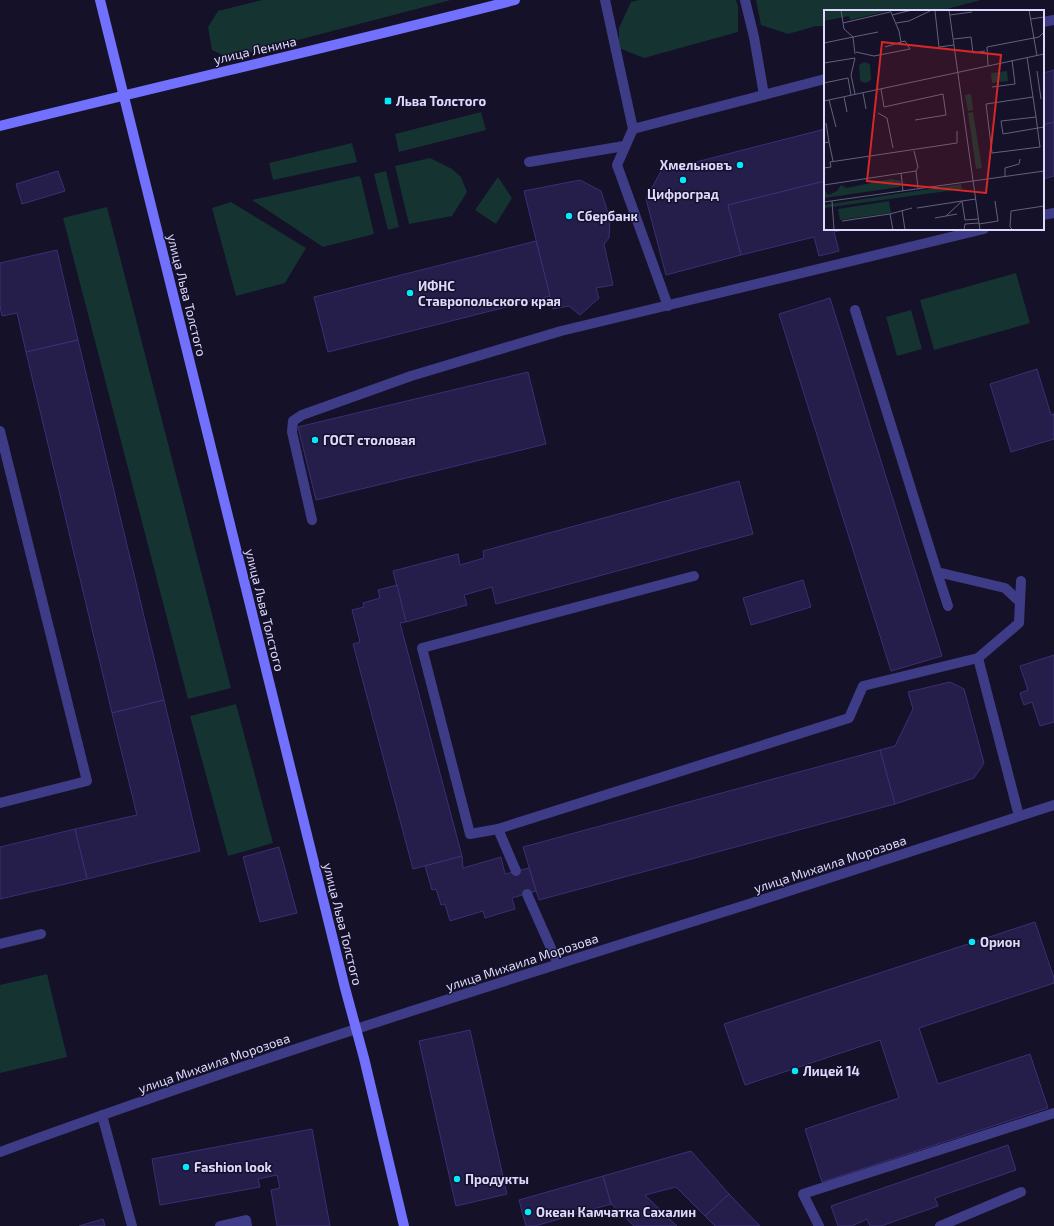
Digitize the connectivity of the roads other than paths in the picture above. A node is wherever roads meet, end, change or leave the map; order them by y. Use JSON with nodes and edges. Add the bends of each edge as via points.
{"nodes":[{"id":1,"x":100,"y":0,"type":"edge"},
{"id":2,"x":515,"y":0,"type":"edge"},
{"id":3,"x":605,"y":0,"type":"edge"},
{"id":4,"x":745,"y":0,"type":"edge"},
{"id":5,"x":1054,"y":20,"type":"edge"},
{"id":6,"x":1044,"y":22,"type":"edge"},
{"id":7,"x":824,"y":79,"type":"edge"},
{"id":8,"x":124,"y":94,"type":"junction"},
{"id":9,"x":764,"y":95,"type":"junction"},
{"id":10,"x":0,"y":126,"type":"edge"},
{"id":11,"x":633,"y":129,"type":"junction"},
{"id":12,"x":624,"y":146,"type":"junction"},
{"id":13,"x":529,"y":162,"type":"dead end"},
{"id":14,"x":1054,"y":212,"type":"edge"},
{"id":15,"x":1044,"y":215,"type":"edge"},
{"id":16,"x":976,"y":230,"type":"edge"},
{"id":17,"x":960,"y":232,"type":"edge"},
{"id":18,"x":668,"y":306,"type":"junction"},
{"id":19,"x":855,"y":310,"type":"dead end"},
{"id":20,"x":0,"y":431,"type":"edge"},
{"id":21,"x":312,"y":520,"type":"dead end"},
{"id":22,"x":937,"y":572,"type":"junction"},
{"id":23,"x":694,"y":576,"type":"dead end"},
{"id":24,"x":1021,"y":581,"type":"dead end"},
{"id":25,"x":1020,"y":602,"type":"junction"},
{"id":26,"x":948,"y":606,"type":"dead end"},
{"id":27,"x":978,"y":658,"type":"junction"},
{"id":28,"x":0,"y":803,"type":"edge"},
{"id":29,"x":1054,"y":805,"type":"edge"},
{"id":30,"x":1019,"y":816,"type":"junction"},
{"id":31,"x":498,"y":829,"type":"junction"},
{"id":32,"x":516,"y":871,"type":"dead end"},
{"id":33,"x":526,"y":894,"type":"dead end"},
{"id":34,"x":41,"y":934,"type":"dead end"},
{"id":35,"x":0,"y":944,"type":"edge"},
{"id":36,"x":558,"y":964,"type":"junction"},
{"id":37,"x":356,"y":1028,"type":"junction"},
{"id":38,"x":1054,"y":1113,"type":"edge"},
{"id":39,"x":102,"y":1115,"type":"junction"},
{"id":40,"x":0,"y":1152,"type":"edge"},
{"id":41,"x":1021,"y":1192,"type":"dead end"},
{"id":42,"x":132,"y":1226,"type":"edge"},
{"id":43,"x":220,"y":1226,"type":"edge"},
{"id":44,"x":248,"y":1226,"type":"edge"},
{"id":45,"x":404,"y":1226,"type":"edge"},
{"id":46,"x":819,"y":1226,"type":"edge"},
{"id":47,"x":940,"y":1226,"type":"edge"}],
"edges":[{"from":1,"to":8,"type":"street","name":"улица Льва Толстого"},
{"from":2,"to":8,"type":"street","name":"улица Ленина","via":[[391,32]]},
{"from":3,"to":11,"type":"street"},
{"from":4,"to":9,"type":"street"},
{"from":5,"to":6,"type":"street"},
{"from":7,"to":9,"type":"street"},
{"from":8,"to":10,"type":"street","name":"улица Ленина"},
{"from":8,"to":37,"type":"street","name":"улица Льва Толстого"},
{"from":9,"to":11,"type":"street"},
{"from":11,"to":12,"type":"street"},
{"from":12,"to":13,"type":"street"},
{"from":12,"to":18,"type":"street","via":[[617,165]]},
{"from":14,"to":15,"type":"street"},
{"from":16,"to":17,"type":"street"},
{"from":17,"to":18,"type":"street"},
{"from":18,"to":21,"type":"street","via":[[553,334],[411,376],[302,415],[293,421],[292,432]]},
{"from":19,"to":22,"type":"street"},
{"from":20,"to":28,"type":"street","via":[[87,781]]},
{"from":22,"to":25,"type":"street","via":[[1005,588]]},
{"from":22,"to":26,"type":"street"},
{"from":23,"to":31,"type":"street","via":[[422,648],[470,834]]},
{"from":24,"to":25,"type":"street"},
{"from":25,"to":27,"type":"street","via":[[1019,623]]},
{"from":27,"to":30,"type":"street"},
{"from":27,"to":31,"type":"street","via":[[863,686],[849,718]]},
{"from":29,"to":30,"type":"street","name":"улица Михаила Морозова"},
{"from":30,"to":36,"type":"street","name":"улица Михаила Морозова"},
{"from":31,"to":32,"type":"street"},
{"from":33,"to":36,"type":"street"},
{"from":34,"to":35,"type":"street"},
{"from":36,"to":37,"type":"street","name":"улица Михаила Морозова"},
{"from":37,"to":39,"type":"street","name":"улица Михаила Морозова"},
{"from":37,"to":45,"type":"street","name":"улица Льва Толстого"},
{"from":38,"to":46,"type":"street","via":[[803,1194]]},
{"from":39,"to":40,"type":"street","name":"улица Михаила Морозова"},
{"from":39,"to":42,"type":"street"},
{"from":41,"to":47,"type":"street"},
{"from":43,"to":44,"type":"street","via":[[246,1220]]}]}
